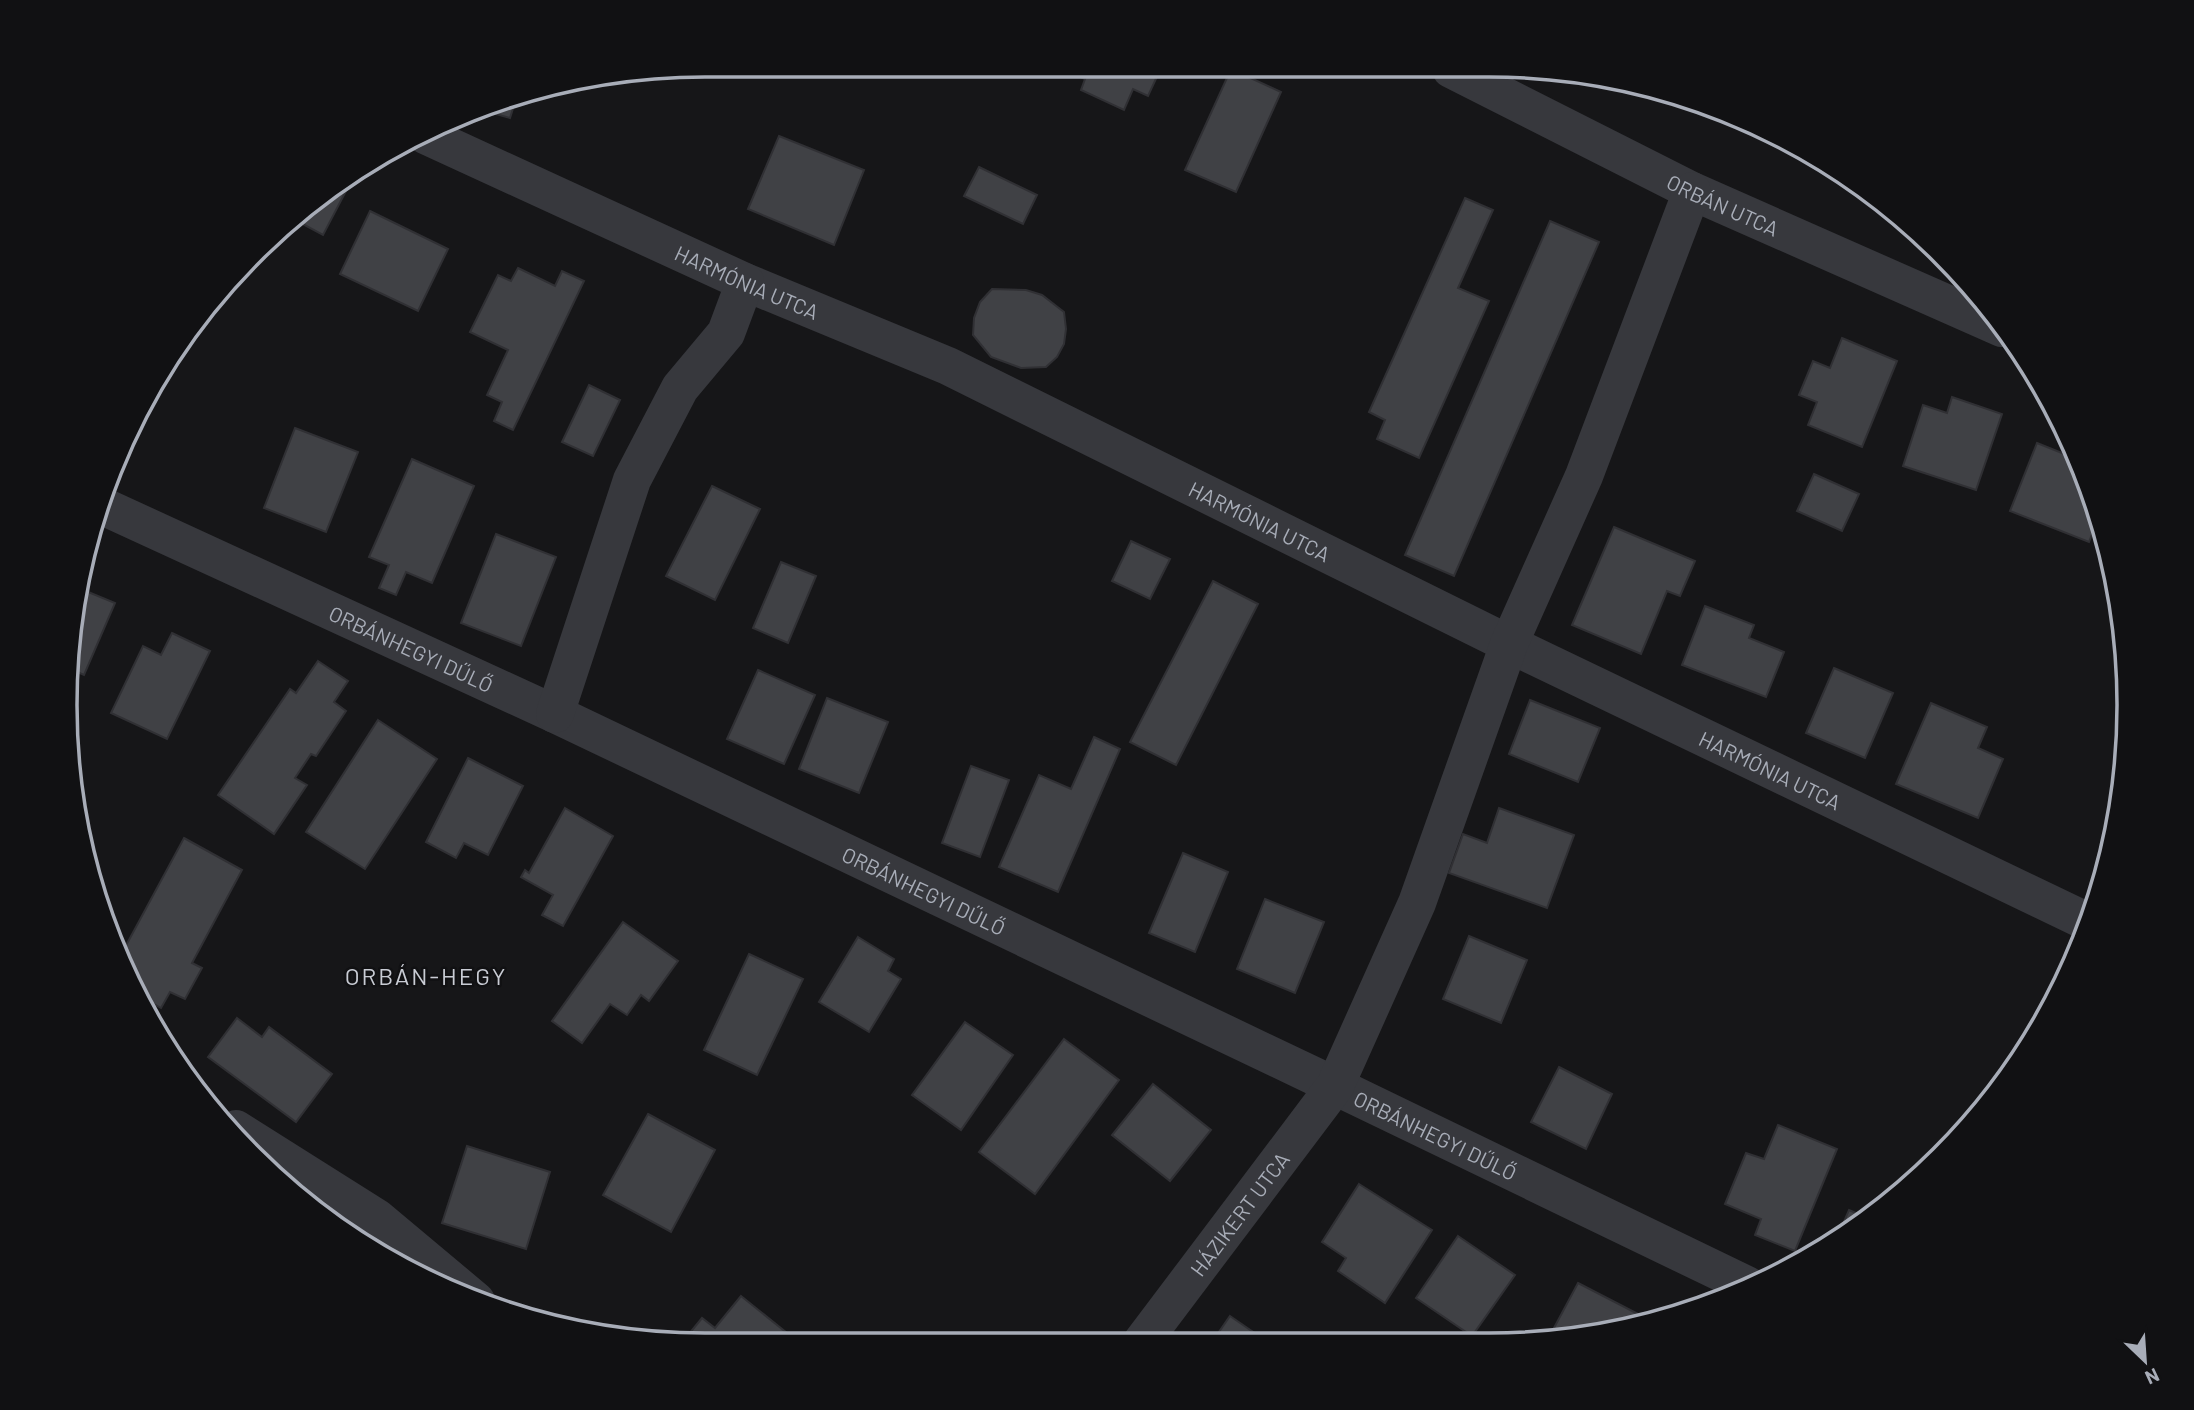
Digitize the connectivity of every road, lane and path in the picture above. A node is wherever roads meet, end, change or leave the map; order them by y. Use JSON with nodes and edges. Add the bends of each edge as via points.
{"nodes":[{"id":1,"x":1467,"y":77,"type":"edge"},
{"id":2,"x":434,"y":139,"type":"edge"},
{"id":3,"x":1692,"y":191,"type":"junction"},
{"id":4,"x":745,"y":282,"type":"junction"},
{"id":5,"x":1984,"y":320,"type":"edge"},
{"id":6,"x":108,"y":510,"type":"edge"},
{"id":7,"x":1509,"y":644,"type":"junction"},
{"id":8,"x":555,"y":714,"type":"junction"},
{"id":9,"x":2080,"y":918,"type":"edge"},
{"id":10,"x":1335,"y":1086,"type":"junction"},
{"id":11,"x":251,"y":1138,"type":"edge"},
{"id":12,"x":448,"y":1278,"type":"edge"},
{"id":13,"x":1738,"y":1281,"type":"edge"},
{"id":14,"x":1149,"y":1333,"type":"edge"}],
"edges":[{"from":1,"to":3,"type":"street","name":"ORBÁN UTCA"},
{"from":2,"to":4,"type":"street","name":"HARMÓNIA UTCA"},
{"from":3,"to":5,"type":"street","name":"ORBÁN UTCA"},
{"from":3,"to":7,"type":"street","name":"HÁZIKERT UTCA","via":[[1584,476]]},
{"from":4,"to":7,"type":"street","name":"HARMÓNIA UTCA","via":[[948,366]]},
{"from":4,"to":8,"type":"street","via":[[726,333],[680,388],[632,480]]},
{"from":6,"to":8,"type":"street","name":"ORBÁNHEGYI DŰLŐ"},
{"from":7,"to":9,"type":"street","name":"HARMÓNIA UTCA"},
{"from":7,"to":10,"type":"street","name":"HÁZIKERT UTCA","via":[[1417,903]]},
{"from":8,"to":10,"type":"street","name":"ORBÁNHEGYI DŰLŐ"},
{"from":10,"to":13,"type":"street","name":"ORBÁNHEGYI DŰLŐ"},
{"from":10,"to":14,"type":"street","name":"HÁZIKERT UTCA"},
{"from":11,"to":12,"type":"street","via":[[377,1217]]}]}
